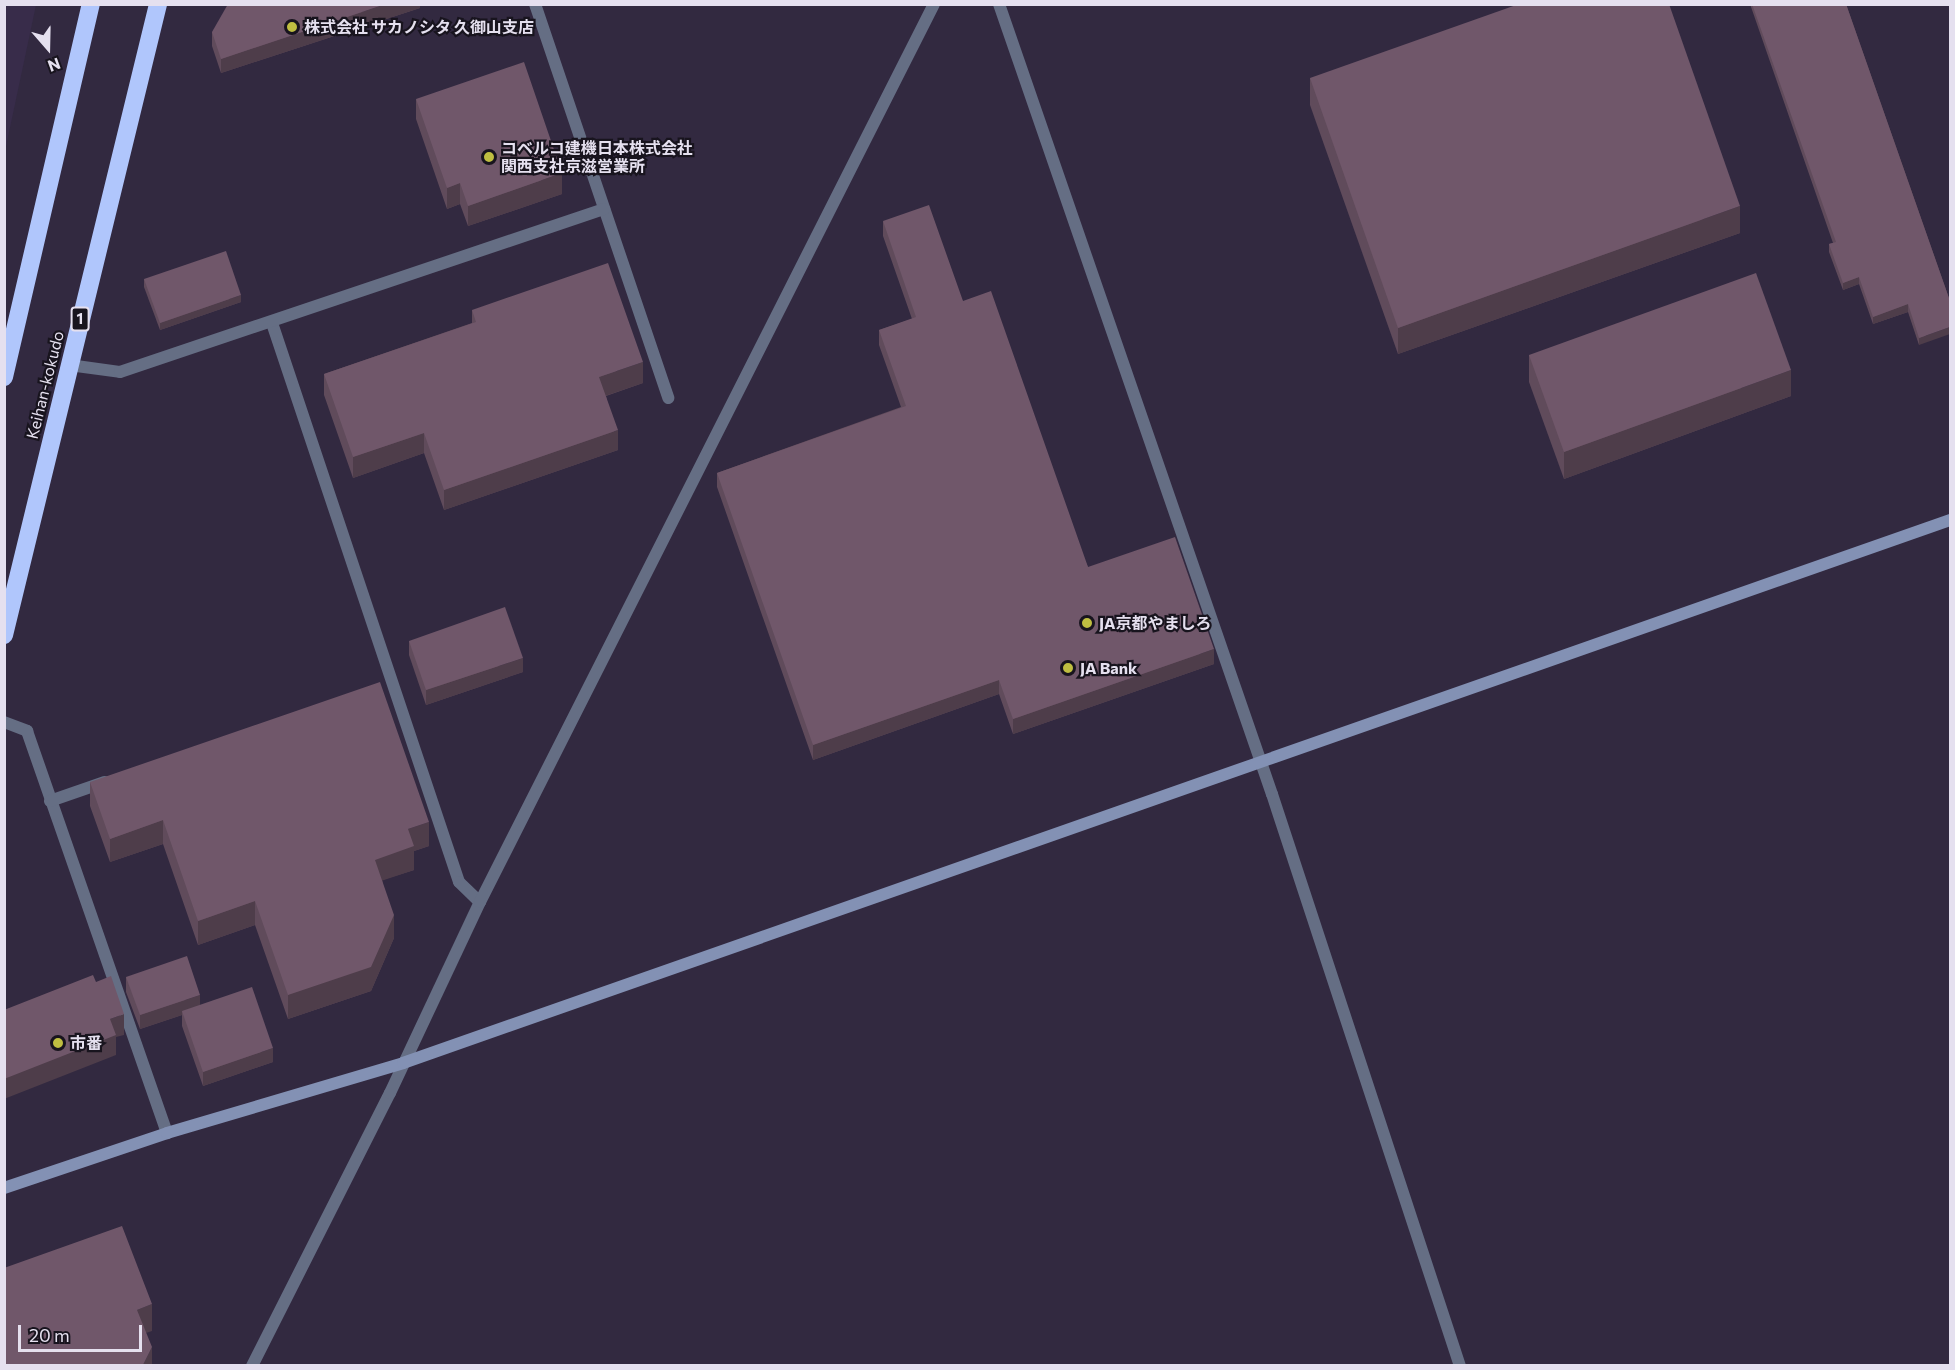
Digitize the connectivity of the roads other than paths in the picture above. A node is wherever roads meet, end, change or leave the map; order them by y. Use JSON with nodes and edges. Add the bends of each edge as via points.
{"nodes":[{"id":1,"x":90,"y":4,"type":"edge"},
{"id":2,"x":158,"y":4,"type":"edge"},
{"id":3,"x":535,"y":4,"type":"edge"},
{"id":4,"x":934,"y":4,"type":"edge"},
{"id":5,"x":999,"y":4,"type":"edge"},
{"id":6,"x":604,"y":208,"type":"junction"},
{"id":7,"x":272,"y":323,"type":"junction"},
{"id":8,"x":69,"y":365,"type":"junction"},
{"id":9,"x":4,"y":377,"type":"edge"},
{"id":10,"x":668,"y":398,"type":"dead end"},
{"id":11,"x":1950,"y":520,"type":"edge"},
{"id":12,"x":4,"y":635,"type":"edge"},
{"id":13,"x":4,"y":722,"type":"edge"},
{"id":14,"x":1261,"y":763,"type":"junction"},
{"id":15,"x":116,"y":778,"type":"edge"},
{"id":16,"x":50,"y":801,"type":"junction"},
{"id":17,"x":480,"y":902,"type":"junction"},
{"id":18,"x":403,"y":1063,"type":"junction"},
{"id":19,"x":167,"y":1133,"type":"junction"},
{"id":20,"x":4,"y":1188,"type":"edge"},
{"id":21,"x":252,"y":1365,"type":"edge"},
{"id":22,"x":1460,"y":1365,"type":"edge"}],
"edges":[{"from":1,"to":9,"type":"highway"},
{"from":2,"to":8,"type":"highway","name":"Keihan-kokudo","number":"1"},
{"from":3,"to":6,"type":"street"},
{"from":4,"to":17,"type":"street"},
{"from":5,"to":14,"type":"street"},
{"from":6,"to":7,"type":"street"},
{"from":6,"to":10,"type":"street"},
{"from":7,"to":8,"type":"street","via":[[120,372]]},
{"from":7,"to":17,"type":"street","via":[[387,684],[459,882]]},
{"from":8,"to":12,"type":"highway","name":"Keihan-kokudo","number":"1"},
{"from":11,"to":14,"type":"street"},
{"from":13,"to":16,"type":"street","via":[[27,731]]},
{"from":14,"to":18,"type":"street"},
{"from":14,"to":22,"type":"street"},
{"from":15,"to":16,"type":"street"},
{"from":16,"to":19,"type":"street"},
{"from":17,"to":18,"type":"street"},
{"from":18,"to":19,"type":"street"},
{"from":18,"to":21,"type":"street"},
{"from":19,"to":20,"type":"street"}]}
